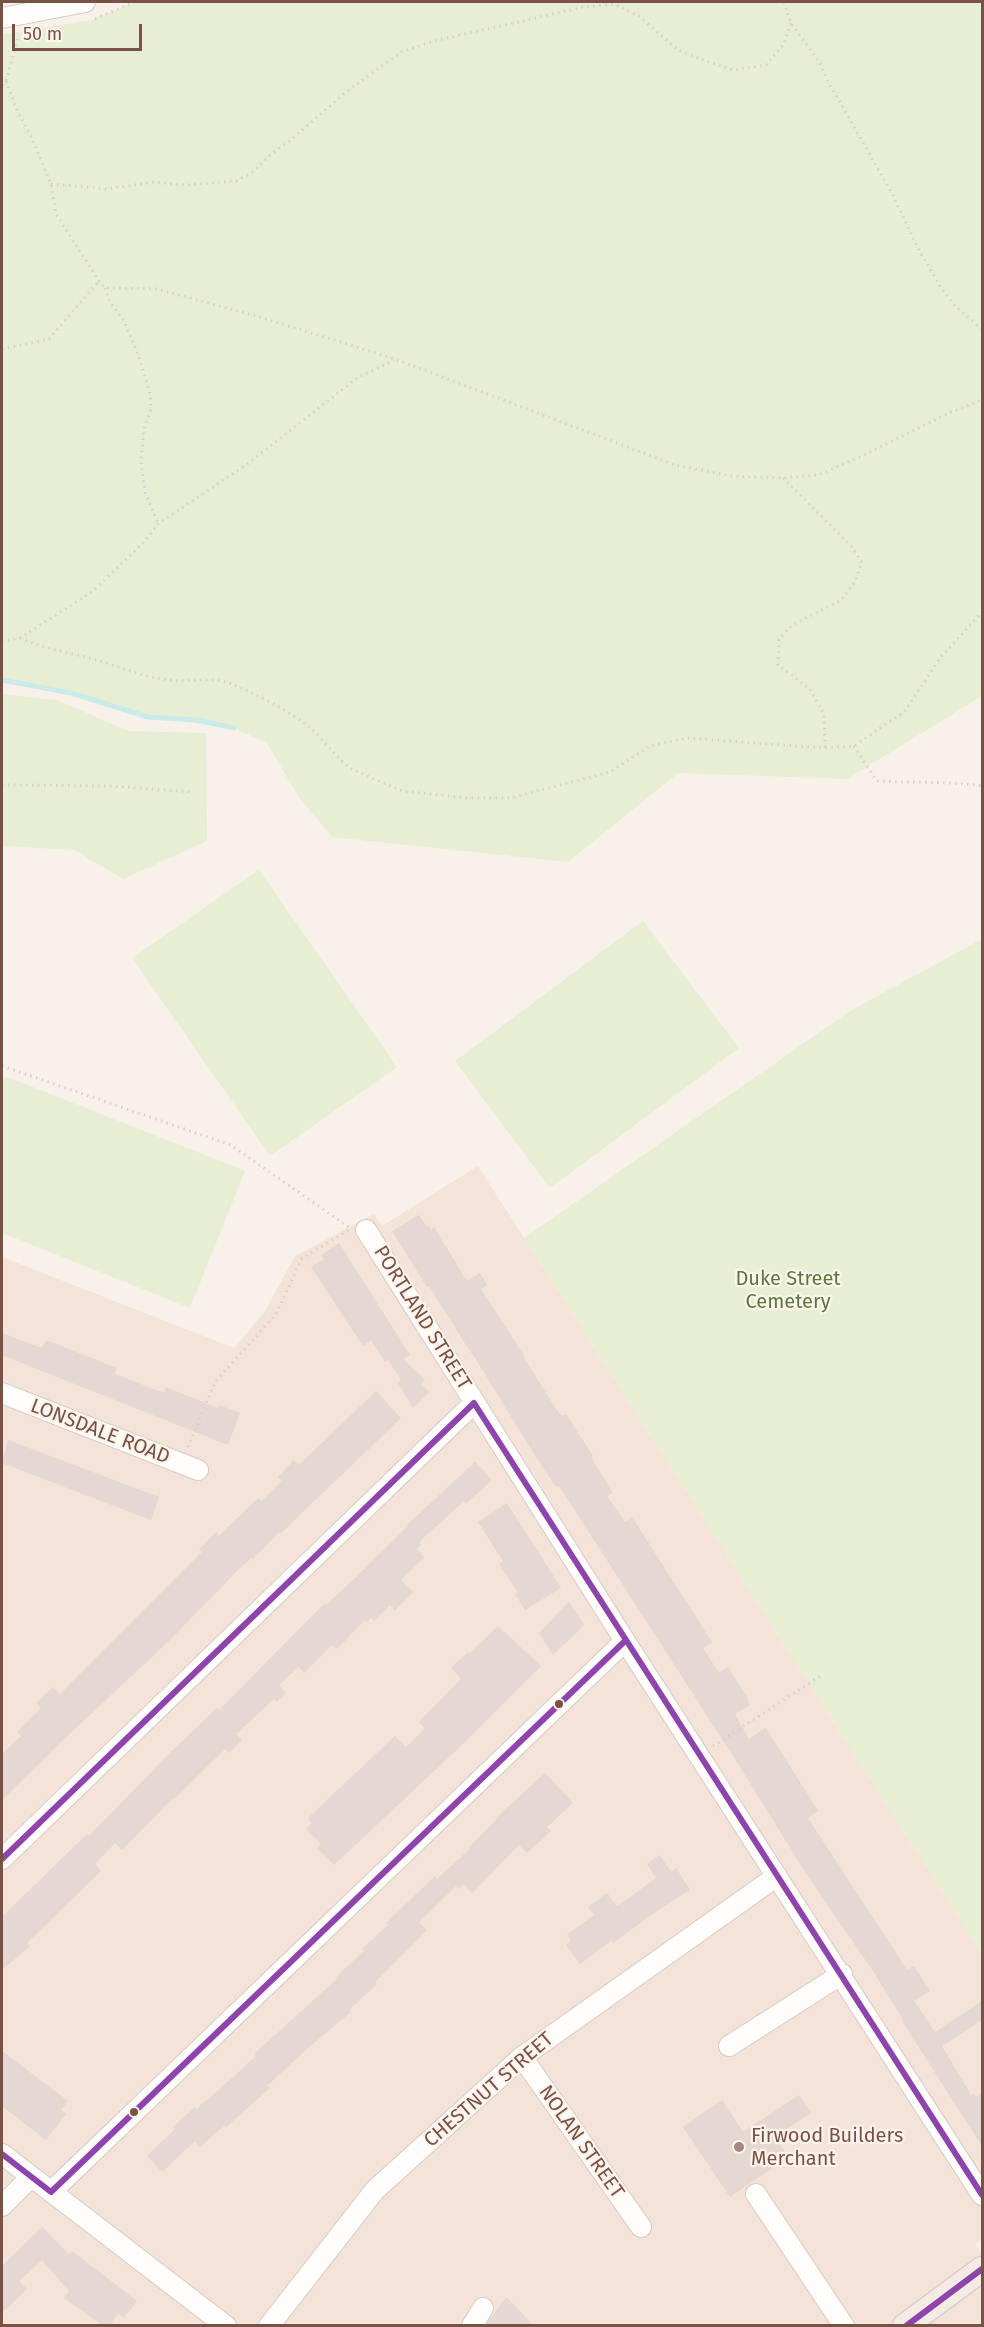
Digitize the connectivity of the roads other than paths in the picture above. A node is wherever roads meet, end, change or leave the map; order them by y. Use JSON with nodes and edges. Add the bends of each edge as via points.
{"nodes":[{"id":1,"x":85,"y":2,"type":"edge"},
{"id":2,"x":2,"y":18,"type":"edge"},
{"id":3,"x":366,"y":1230,"type":"dead end"},
{"id":4,"x":2,"y":1393,"type":"edge"},
{"id":5,"x":474,"y":1403,"type":"junction"},
{"id":6,"x":189,"y":1467,"type":"road end"},
{"id":7,"x":626,"y":1641,"type":"junction"},
{"id":8,"x":2,"y":1859,"type":"edge"},
{"id":9,"x":777,"y":1876,"type":"junction"},
{"id":10,"x":842,"y":1974,"type":"junction"},
{"id":11,"x":729,"y":2046,"type":"dead end"},
{"id":12,"x":522,"y":2057,"type":"junction"},
{"id":13,"x":2,"y":2154,"type":"edge"},
{"id":14,"x":31,"y":2177,"type":"junction"},
{"id":15,"x":51,"y":2192,"type":"junction"},
{"id":16,"x":756,"y":2194,"type":"dead end"},
{"id":17,"x":982,"y":2195,"type":"edge"},
{"id":18,"x":2,"y":2206,"type":"edge"},
{"id":19,"x":641,"y":2227,"type":"dead end"},
{"id":20,"x":982,"y":2269,"type":"edge"},
{"id":21,"x":483,"y":2308,"type":"dead end"},
{"id":22,"x":910,"y":2324,"type":"edge"},
{"id":23,"x":226,"y":2325,"type":"edge"},
{"id":24,"x":268,"y":2325,"type":"edge"},
{"id":25,"x":472,"y":2325,"type":"edge"},
{"id":26,"x":844,"y":2325,"type":"edge"}],
"edges":[{"from":1,"to":2,"type":"street"},
{"from":3,"to":5,"type":"street","name":"PORTLAND STREET"},
{"from":4,"to":6,"type":"street","name":"LONSDALE ROAD"},
{"from":5,"to":7,"type":"street","name":"PORTLAND STREET"},
{"from":5,"to":8,"type":"street"},
{"from":7,"to":9,"type":"street","name":"PORTLAND STREET"},
{"from":7,"to":15,"type":"street"},
{"from":9,"to":10,"type":"street","name":"PORTLAND STREET"},
{"from":9,"to":12,"type":"street","name":"CHESTNUT STREET"},
{"from":10,"to":11,"type":"street"},
{"from":10,"to":17,"type":"street","name":"PORTLAND STREET"},
{"from":12,"to":19,"type":"street","name":"NOLAN STREET"},
{"from":12,"to":24,"type":"street","name":"CHESTNUT STREET","via":[[375,2190]]},
{"from":13,"to":14,"type":"street"},
{"from":14,"to":15,"type":"street"},
{"from":14,"to":18,"type":"street"},
{"from":15,"to":23,"type":"street"},
{"from":16,"to":26,"type":"street"},
{"from":20,"to":22,"type":"main road"},
{"from":21,"to":25,"type":"street"}]}
